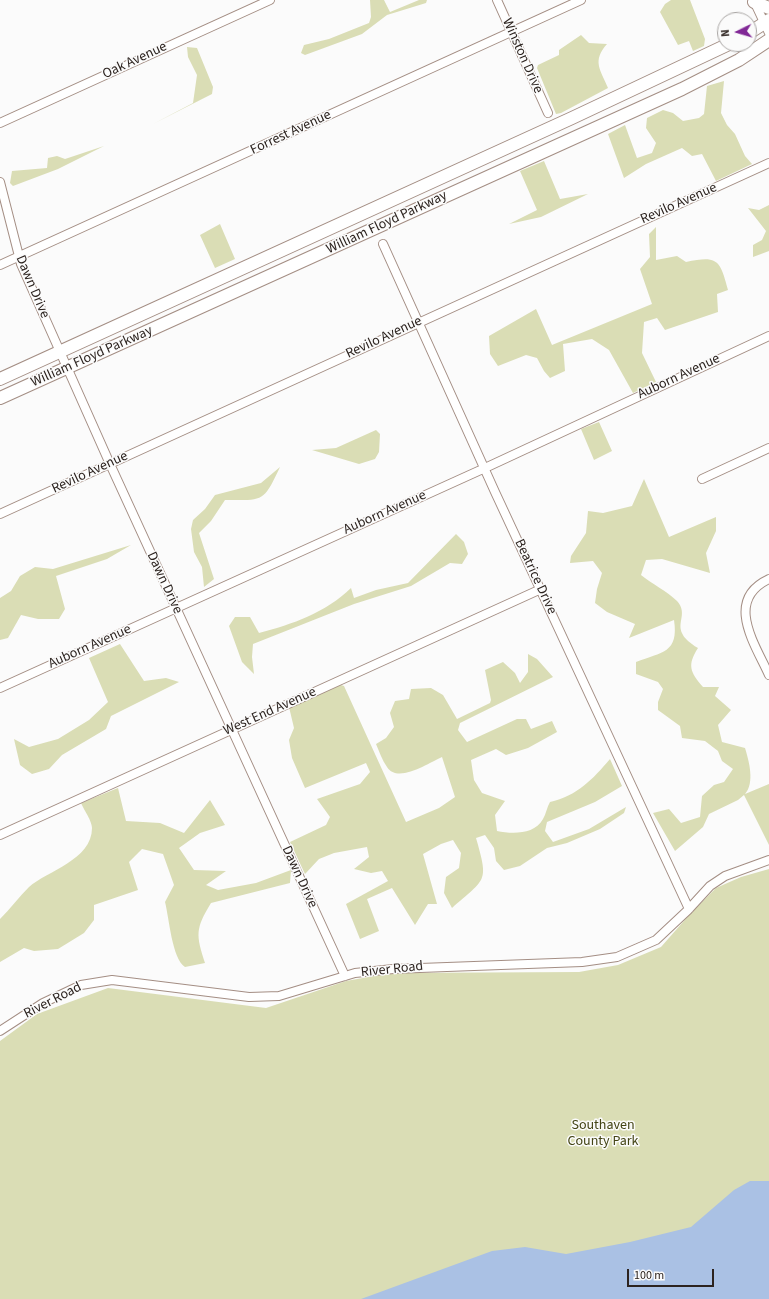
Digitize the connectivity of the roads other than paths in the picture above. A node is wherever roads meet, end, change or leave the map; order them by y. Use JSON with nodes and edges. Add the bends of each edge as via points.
{"nodes":[{"id":1,"x":270,"y":0,"type":"edge"},
{"id":2,"x":497,"y":0,"type":"edge"},
{"id":3,"x":581,"y":0,"type":"edge"},
{"id":4,"x":754,"y":1,"type":"edge"},
{"id":5,"x":769,"y":8,"type":"edge"},
{"id":6,"x":767,"y":26,"type":"edge"},
{"id":7,"x":757,"y":30,"type":"edge"},
{"id":8,"x":511,"y":32,"type":"junction"},
{"id":9,"x":769,"y":40,"type":"edge"},
{"id":10,"x":717,"y":50,"type":"edge"},
{"id":11,"x":548,"y":112,"type":"dead end"},
{"id":12,"x":0,"y":123,"type":"edge"},
{"id":13,"x":769,"y":163,"type":"edge"},
{"id":14,"x":0,"y":182,"type":"edge"},
{"id":15,"x":383,"y":244,"type":"dead end"},
{"id":16,"x":18,"y":257,"type":"junction"},
{"id":17,"x":0,"y":265,"type":"edge"},
{"id":18,"x":418,"y":322,"type":"junction"},
{"id":19,"x":769,"y":336,"type":"edge"},
{"id":20,"x":60,"y":352,"type":"junction"},
{"id":21,"x":68,"y":368,"type":"junction"},
{"id":22,"x":0,"y":379,"type":"edge"},
{"id":23,"x":0,"y":398,"type":"edge"},
{"id":24,"x":769,"y":448,"type":"edge"},
{"id":25,"x":110,"y":464,"type":"junction"},
{"id":26,"x":485,"y":468,"type":"junction"},
{"id":27,"x":702,"y":479,"type":"dead end"},
{"id":28,"x":0,"y":514,"type":"edge"},
{"id":29,"x":769,"y":579,"type":"edge"},
{"id":30,"x":541,"y":589,"type":"junction"},
{"id":31,"x":176,"y":609,"type":"junction"},
{"id":32,"x":769,"y":675,"type":"edge"},
{"id":33,"x":0,"y":688,"type":"edge"},
{"id":34,"x":231,"y":730,"type":"junction"},
{"id":35,"x":0,"y":835,"type":"edge"},
{"id":36,"x":769,"y":860,"type":"edge"},
{"id":37,"x":689,"y":908,"type":"junction"},
{"id":38,"x":345,"y":976,"type":"junction"},
{"id":39,"x":0,"y":1031,"type":"edge"}],
"edges":[{"from":1,"to":12,"type":"street","name":"Oak Avenue"},
{"from":2,"to":8,"type":"street","name":"Winston Drive"},
{"from":3,"to":8,"type":"street","name":"Forrest Avenue"},
{"from":4,"to":5,"type":"highway"},
{"from":4,"to":6,"type":"street"},
{"from":6,"to":7,"type":"highway"},
{"from":8,"to":11,"type":"street","name":"Winston Drive"},
{"from":8,"to":16,"type":"street","name":"Forrest Avenue"},
{"from":9,"to":21,"type":"highway","name":"William Floyd Parkway","via":[[728,66],[682,89]]},
{"from":10,"to":20,"type":"highway","name":"William Floyd Parkway","via":[[565,122]]},
{"from":13,"to":18,"type":"street","name":"Revilo Avenue"},
{"from":14,"to":16,"type":"street","name":"Dawn Drive"},
{"from":15,"to":18,"type":"street","name":"Beatrice Drive"},
{"from":16,"to":17,"type":"street","name":"Forrest Avenue"},
{"from":16,"to":20,"type":"street","name":"Dawn Drive"},
{"from":18,"to":25,"type":"street","name":"Revilo Avenue"},
{"from":18,"to":26,"type":"street","name":"Beatrice Drive"},
{"from":19,"to":26,"type":"street","name":"Auborn Avenue"},
{"from":20,"to":21,"type":"street","name":"Dawn Drive"},
{"from":20,"to":22,"type":"highway","name":"William Floyd Parkway"},
{"from":21,"to":23,"type":"highway","name":"William Floyd Parkway"},
{"from":21,"to":25,"type":"street","name":"Dawn Drive"},
{"from":24,"to":27,"type":"street"},
{"from":25,"to":28,"type":"street","name":"Revilo Avenue"},
{"from":25,"to":31,"type":"street","name":"Dawn Drive"},
{"from":26,"to":30,"type":"street","name":"Beatrice Drive"},
{"from":26,"to":31,"type":"street","name":"Auborn Avenue"},
{"from":29,"to":32,"type":"street","via":[[754,588],[745,612],[748,629]]},
{"from":30,"to":34,"type":"street","name":"West End Avenue"},
{"from":30,"to":37,"type":"street","name":"Beatrice Drive"},
{"from":31,"to":33,"type":"street","name":"Auborn Avenue"},
{"from":31,"to":34,"type":"street","name":"Dawn Drive"},
{"from":34,"to":35,"type":"street","name":"West End Avenue"},
{"from":34,"to":38,"type":"street","name":"Dawn Drive"},
{"from":36,"to":37,"type":"street","name":"River Road","via":[[725,876],[710,886]]},
{"from":37,"to":38,"type":"street","name":"River Road","via":[[656,940],[617,957],[582,962],[401,968]]},
{"from":38,"to":39,"type":"street","name":"River Road","via":[[279,996],[249,997],[112,980],[81,985],[42,1003]]}]}
